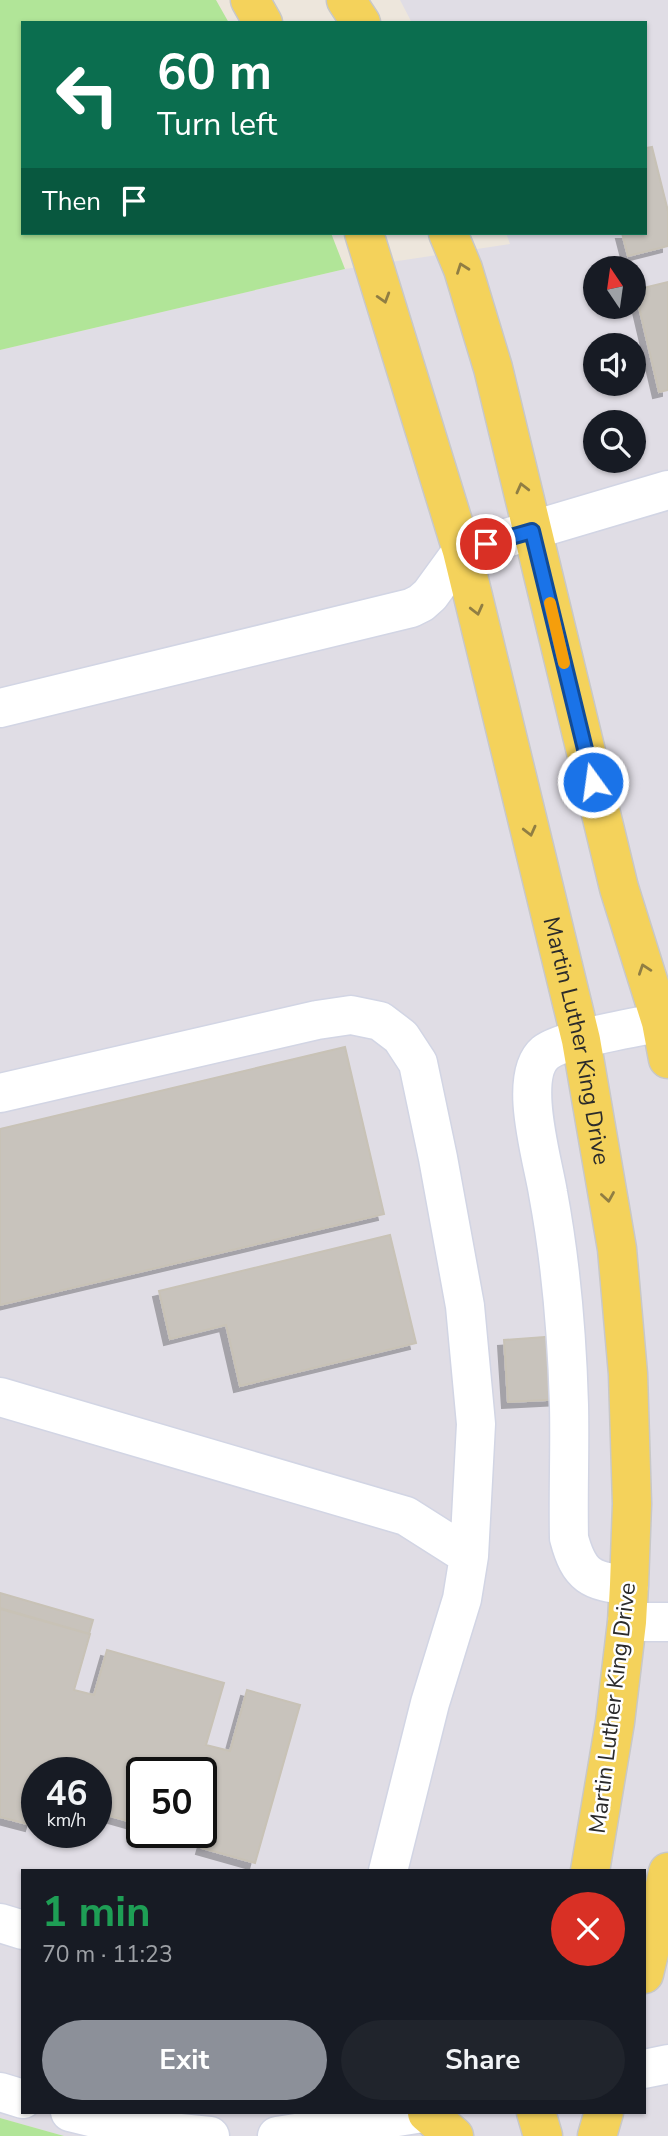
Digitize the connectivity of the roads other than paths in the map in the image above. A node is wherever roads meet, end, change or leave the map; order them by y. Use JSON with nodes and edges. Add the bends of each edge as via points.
{"nodes":[{"id":1,"x":250,"y":0,"type":"edge"},
{"id":2,"x":346,"y":0,"type":"edge"},
{"id":3,"x":262,"y":21,"type":"edge"},
{"id":4,"x":360,"y":21,"type":"edge"},
{"id":5,"x":365,"y":235,"type":"edge"},
{"id":6,"x":449,"y":235,"type":"edge"},
{"id":7,"x":668,"y":490,"type":"edge"},
{"id":8,"x":532,"y":531,"type":"junction"},
{"id":9,"x":462,"y":551,"type":"junction"},
{"id":10,"x":0,"y":708,"type":"edge"},
{"id":11,"x":666,"y":1034,"type":"edge"},
{"id":12,"x":581,"y":1040,"type":"junction"},
{"id":13,"x":0,"y":1093,"type":"edge"},
{"id":14,"x":0,"y":1397,"type":"edge"},
{"id":15,"x":469,"y":1556,"type":"junction"},
{"id":16,"x":628,"y":1603,"type":"junction"},
{"id":17,"x":668,"y":1622,"type":"edge"},
{"id":18,"x":593,"y":1861,"type":"edge"},
{"id":19,"x":388,"y":1869,"type":"edge"},
{"id":20,"x":668,"y":1872,"type":"edge"},
{"id":21,"x":0,"y":1923,"type":"edge"},
{"id":22,"x":21,"y":1929,"type":"edge"},
{"id":23,"x":654,"y":1965,"type":"edge"},
{"id":24,"x":668,"y":2064,"type":"edge"},
{"id":25,"x":646,"y":2069,"type":"edge"},
{"id":26,"x":0,"y":2092,"type":"edge"},
{"id":27,"x":21,"y":2098,"type":"edge"},
{"id":28,"x":78,"y":2114,"type":"edge"},
{"id":29,"x":415,"y":2114,"type":"edge"},
{"id":30,"x":430,"y":2114,"type":"edge"},
{"id":31,"x":526,"y":2114,"type":"edge"},
{"id":32,"x":537,"y":2114,"type":"edge"},
{"id":33,"x":603,"y":2114,"type":"edge"},
{"id":34,"x":210,"y":2136,"type":"edge"},
{"id":35,"x":276,"y":2136,"type":"edge"},
{"id":36,"x":454,"y":2136,"type":"edge"},
{"id":37,"x":521,"y":2136,"type":"edge"},
{"id":38,"x":543,"y":2136,"type":"edge"},
{"id":39,"x":597,"y":2136,"type":"edge"}],
"edges":[{"from":1,"to":3,"type":"main road"},
{"from":2,"to":4,"type":"main road"},
{"from":5,"to":9,"type":"main road","name":"Martin Luther King Drive","one_way":true},
{"from":8,"to":6,"type":"main road","one_way":true,"via":[[493,368]]},
{"from":7,"to":8,"type":"street"},
{"from":8,"to":9,"type":"street"},
{"from":11,"to":8,"type":"main road","one_way":true,"via":[[620,888]]},
{"from":9,"to":10,"type":"street","via":[[430,595],[411,608]]},
{"from":9,"to":12,"type":"main road","name":"Martin Luther King Drive","one_way":true},
{"from":11,"to":12,"type":"street"},
{"from":12,"to":16,"type":"main road","name":"Martin Luther King Drive","one_way":true,"via":[[617,1249],[626,1346],[632,1504]]},
{"from":12,"to":16,"type":"street","via":[[545,1052],[532,1081],[532,1100],[565,1309],[569,1538],[580,1569]]},
{"from":13,"to":15,"type":"street","via":[[351,1015],[380,1021],[401,1037],[418,1063],[465,1306],[476,1424]]},
{"from":14,"to":15,"type":"street","via":[[406,1516]]},
{"from":15,"to":19,"type":"street"},
{"from":16,"to":17,"type":"street"},
{"from":16,"to":18,"type":"main road","name":"Martin Luther King Drive"},
{"from":20,"to":23,"type":"main road"},
{"from":21,"to":22,"type":"street"},
{"from":24,"to":25,"type":"street"},
{"from":26,"to":27,"type":"street"},
{"from":28,"to":34,"type":"street","via":[[139,2129]]},
{"from":29,"to":35,"type":"street"},
{"from":30,"to":36,"type":"main road"},
{"from":31,"to":37,"type":"main road"},
{"from":32,"to":38,"type":"main road"},
{"from":33,"to":39,"type":"main road"}]}
